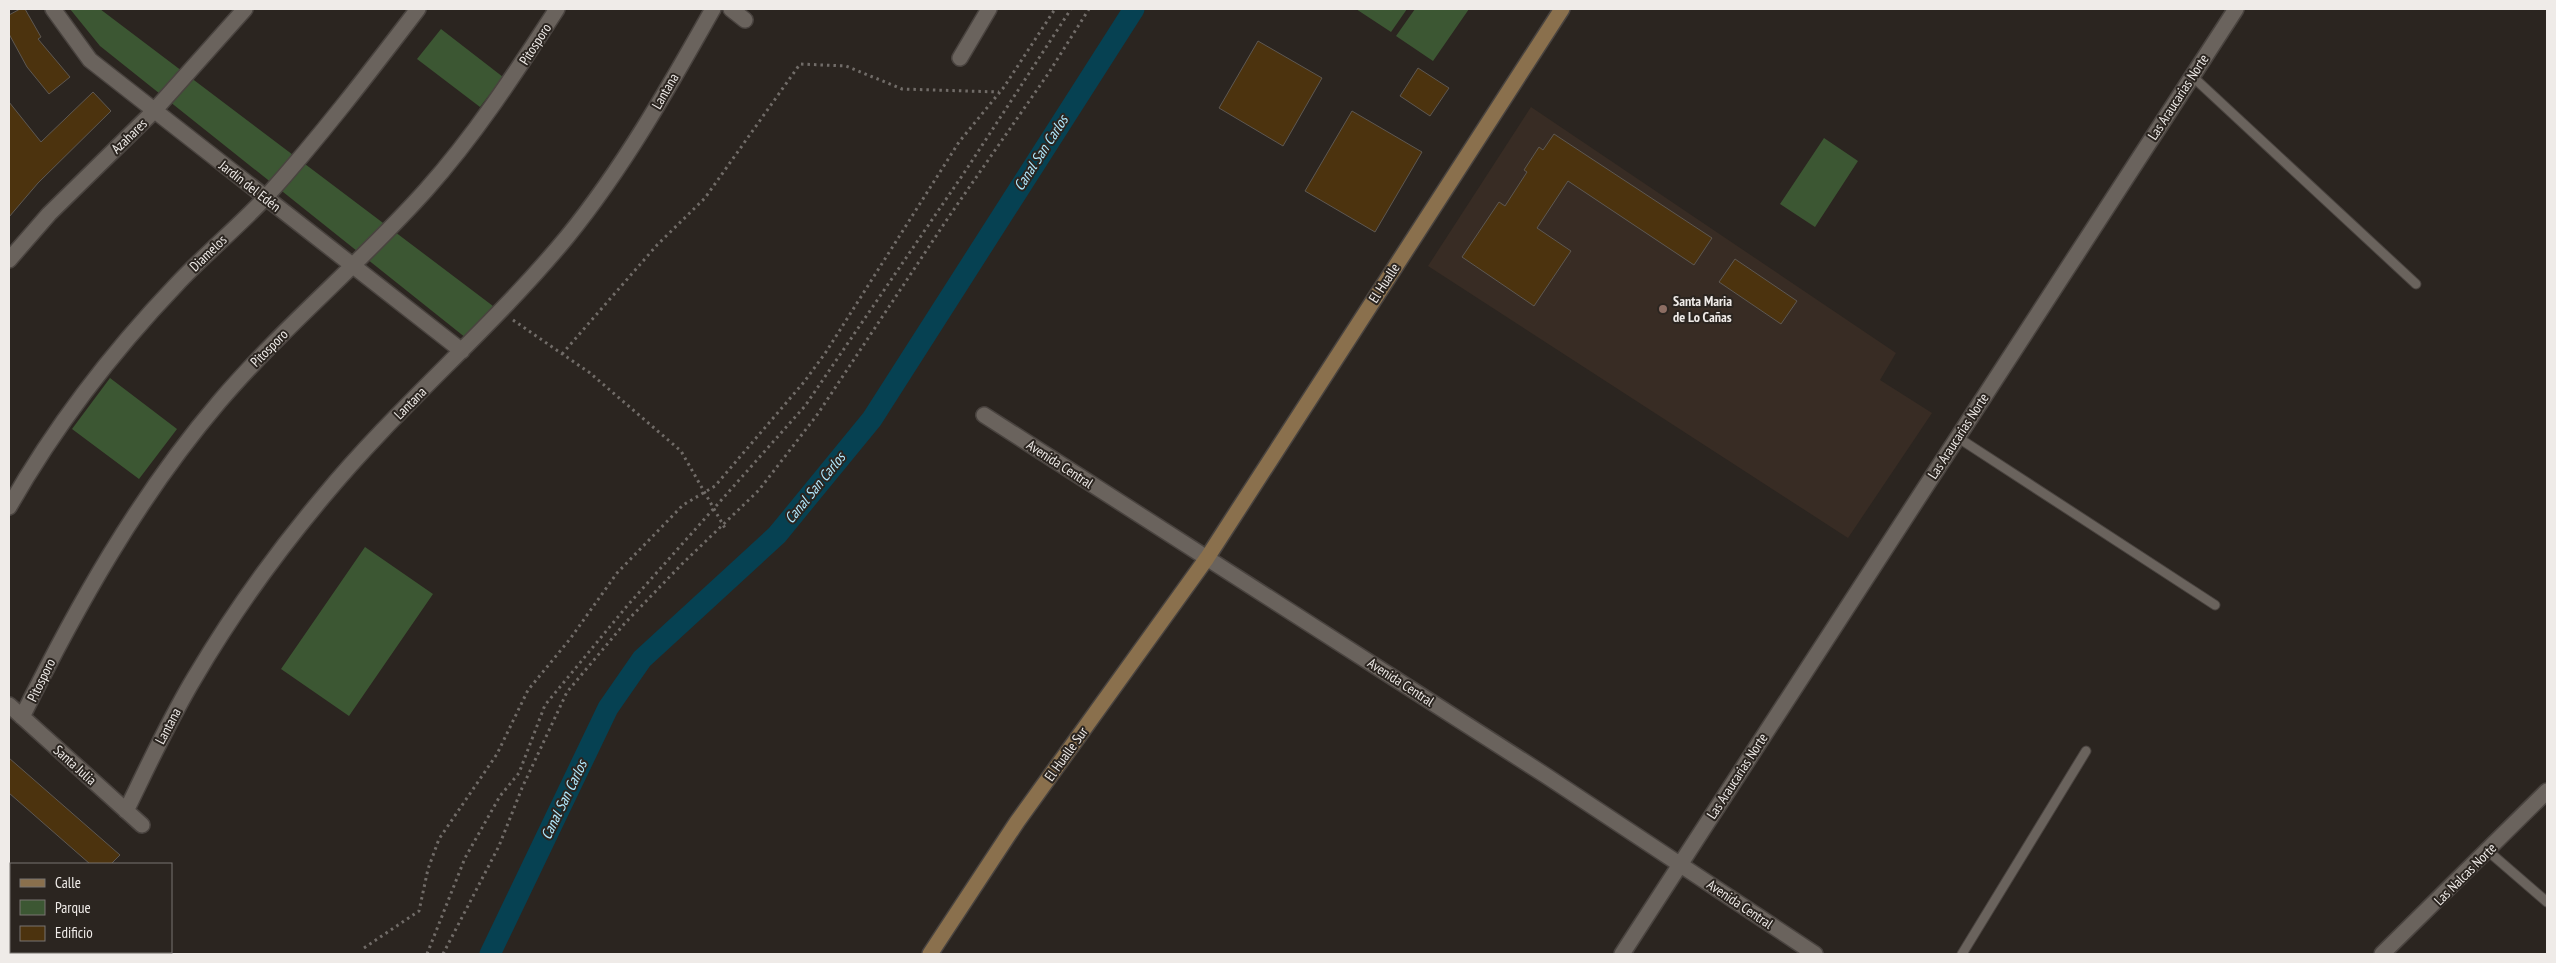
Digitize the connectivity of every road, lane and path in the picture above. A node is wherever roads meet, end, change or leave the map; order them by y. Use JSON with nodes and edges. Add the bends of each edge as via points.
{"nodes":[{"id":1,"x":52,"y":9,"type":"edge"},
{"id":2,"x":245,"y":9,"type":"edge"},
{"id":3,"x":418,"y":9,"type":"edge"},
{"id":4,"x":557,"y":9,"type":"edge"},
{"id":5,"x":712,"y":9,"type":"edge"},
{"id":6,"x":731,"y":9,"type":"edge"},
{"id":7,"x":989,"y":9,"type":"edge"},
{"id":8,"x":1055,"y":9,"type":"edge"},
{"id":9,"x":1071,"y":9,"type":"edge"},
{"id":10,"x":1089,"y":9,"type":"edge"},
{"id":11,"x":1562,"y":9,"type":"edge"},
{"id":12,"x":2236,"y":9,"type":"edge"},
{"id":13,"x":746,"y":20,"type":"dead end"},
{"id":14,"x":960,"y":58,"type":"dead end"},
{"id":15,"x":2192,"y":76,"type":"junction"},
{"id":16,"x":1000,"y":92,"type":"junction"},
{"id":17,"x":154,"y":112,"type":"junction"},
{"id":18,"x":265,"y":198,"type":"junction"},
{"id":19,"x":9,"y":260,"type":"edge"},
{"id":20,"x":354,"y":266,"type":"junction"},
{"id":21,"x":2416,"y":284,"type":"dead end"},
{"id":22,"x":500,"y":311,"type":"junction"},
{"id":23,"x":462,"y":351,"type":"junction"},
{"id":24,"x":562,"y":354,"type":"junction"},
{"id":25,"x":984,"y":415,"type":"dead end"},
{"id":26,"x":1957,"y":437,"type":"junction"},
{"id":27,"x":704,"y":492,"type":"junction"},
{"id":28,"x":9,"y":507,"type":"edge"},
{"id":29,"x":714,"y":509,"type":"junction"},
{"id":30,"x":723,"y":524,"type":"junction"},
{"id":31,"x":726,"y":530,"type":"dead end"},
{"id":32,"x":1207,"y":558,"type":"junction"},
{"id":33,"x":2215,"y":604,"type":"dead end"},
{"id":34,"x":9,"y":705,"type":"edge"},
{"id":35,"x":22,"y":717,"type":"junction"},
{"id":36,"x":2086,"y":752,"type":"dead end"},
{"id":37,"x":2547,"y":791,"type":"edge"},
{"id":38,"x":126,"y":811,"type":"junction"},
{"id":39,"x":142,"y":825,"type":"dead end"},
{"id":40,"x":2488,"y":851,"type":"junction"},
{"id":41,"x":1680,"y":864,"type":"junction"},
{"id":42,"x":2547,"y":902,"type":"edge"},
{"id":43,"x":364,"y":948,"type":"dead end"},
{"id":44,"x":428,"y":954,"type":"edge"},
{"id":45,"x":443,"y":954,"type":"edge"},
{"id":46,"x":930,"y":954,"type":"edge"},
{"id":47,"x":1622,"y":954,"type":"edge"},
{"id":48,"x":1815,"y":954,"type":"edge"},
{"id":49,"x":1962,"y":954,"type":"edge"},
{"id":50,"x":2382,"y":954,"type":"edge"}],
"edges":[{"from":1,"to":17,"type":"street","name":"Jardín del Edén","via":[[90,60]]},
{"from":2,"to":17,"type":"street","name":"Azahares"},
{"from":3,"to":18,"type":"street","name":"Diamelos"},
{"from":4,"to":20,"type":"street","name":"Pitosporo","via":[[478,127],[426,190]]},
{"from":5,"to":22,"type":"street","name":"Lantana","via":[[626,157],[568,235]]},
{"from":6,"to":13,"type":"street"},
{"from":7,"to":14,"type":"street"},
{"from":8,"to":16,"type":"path"},
{"from":9,"to":29,"type":"path","via":[[820,385]]},
{"from":10,"to":30,"type":"path","via":[[817,415],[759,490]]},
{"from":11,"to":32,"type":"street","name":"El Hualle"},
{"from":12,"to":15,"type":"street","name":"Las Araucarias Norte"},
{"from":15,"to":21,"type":"lane"},
{"from":15,"to":26,"type":"street","name":"Las Araucarias Norte"},
{"from":16,"to":24,"type":"path","via":[[902,89],[846,66],[800,64],[705,198],[657,245]]},
{"from":16,"to":27,"type":"path","via":[[959,142],[810,374],[715,486]]},
{"from":17,"to":18,"type":"street","name":"Jardín del Edén"},
{"from":17,"to":19,"type":"street","name":"Azahares","via":[[49,214]]},
{"from":18,"to":20,"type":"street","name":"Jardín del Edén"},
{"from":18,"to":28,"type":"street","name":"Diamelos","via":[[176,284],[123,345],[55,432]]},
{"from":20,"to":23,"type":"street","name":"Jardín del Edén"},
{"from":20,"to":35,"type":"street","name":"Pitosporo","via":[[250,367],[176,456],[100,569]]},
{"from":22,"to":23,"type":"street","name":"Lantana"},
{"from":22,"to":24,"type":"path"},
{"from":23,"to":38,"type":"street","name":"Lantana","via":[[347,468],[274,560],[193,679]]},
{"from":24,"to":27,"type":"path","via":[[590,373],[681,451]]},
{"from":25,"to":32,"type":"street","name":"Avenida Central"},
{"from":26,"to":33,"type":"lane"},
{"from":26,"to":41,"type":"street","name":"Las Araucarias Norte"},
{"from":27,"to":29,"type":"path"},
{"from":27,"to":43,"type":"path","via":[[668,518],[617,573],[570,639],[528,690],[497,754],[439,839],[428,869],[419,911]]},
{"from":29,"to":30,"type":"path"},
{"from":29,"to":44,"type":"path","via":[[627,606],[545,705],[519,774],[500,796],[465,858]]},
{"from":30,"to":31,"type":"path"},
{"from":30,"to":45,"type":"path","via":[[625,623],[567,692],[499,846]]},
{"from":32,"to":41,"type":"street","name":"Avenida Central"},
{"from":32,"to":46,"type":"street","name":"El Hualle Sur","via":[[1017,822]]},
{"from":34,"to":35,"type":"street","name":"Santa Julia"},
{"from":35,"to":38,"type":"street","name":"Santa Julia"},
{"from":36,"to":49,"type":"lane"},
{"from":37,"to":40,"type":"street","name":"Las Nalcas Norte"},
{"from":38,"to":39,"type":"street","name":"Santa Julia"},
{"from":40,"to":42,"type":"lane"},
{"from":40,"to":50,"type":"street","name":"Las Nalcas Norte"},
{"from":41,"to":47,"type":"street","name":"Las Araucarias Norte"},
{"from":41,"to":48,"type":"street","name":"Avenida Central"}]}
